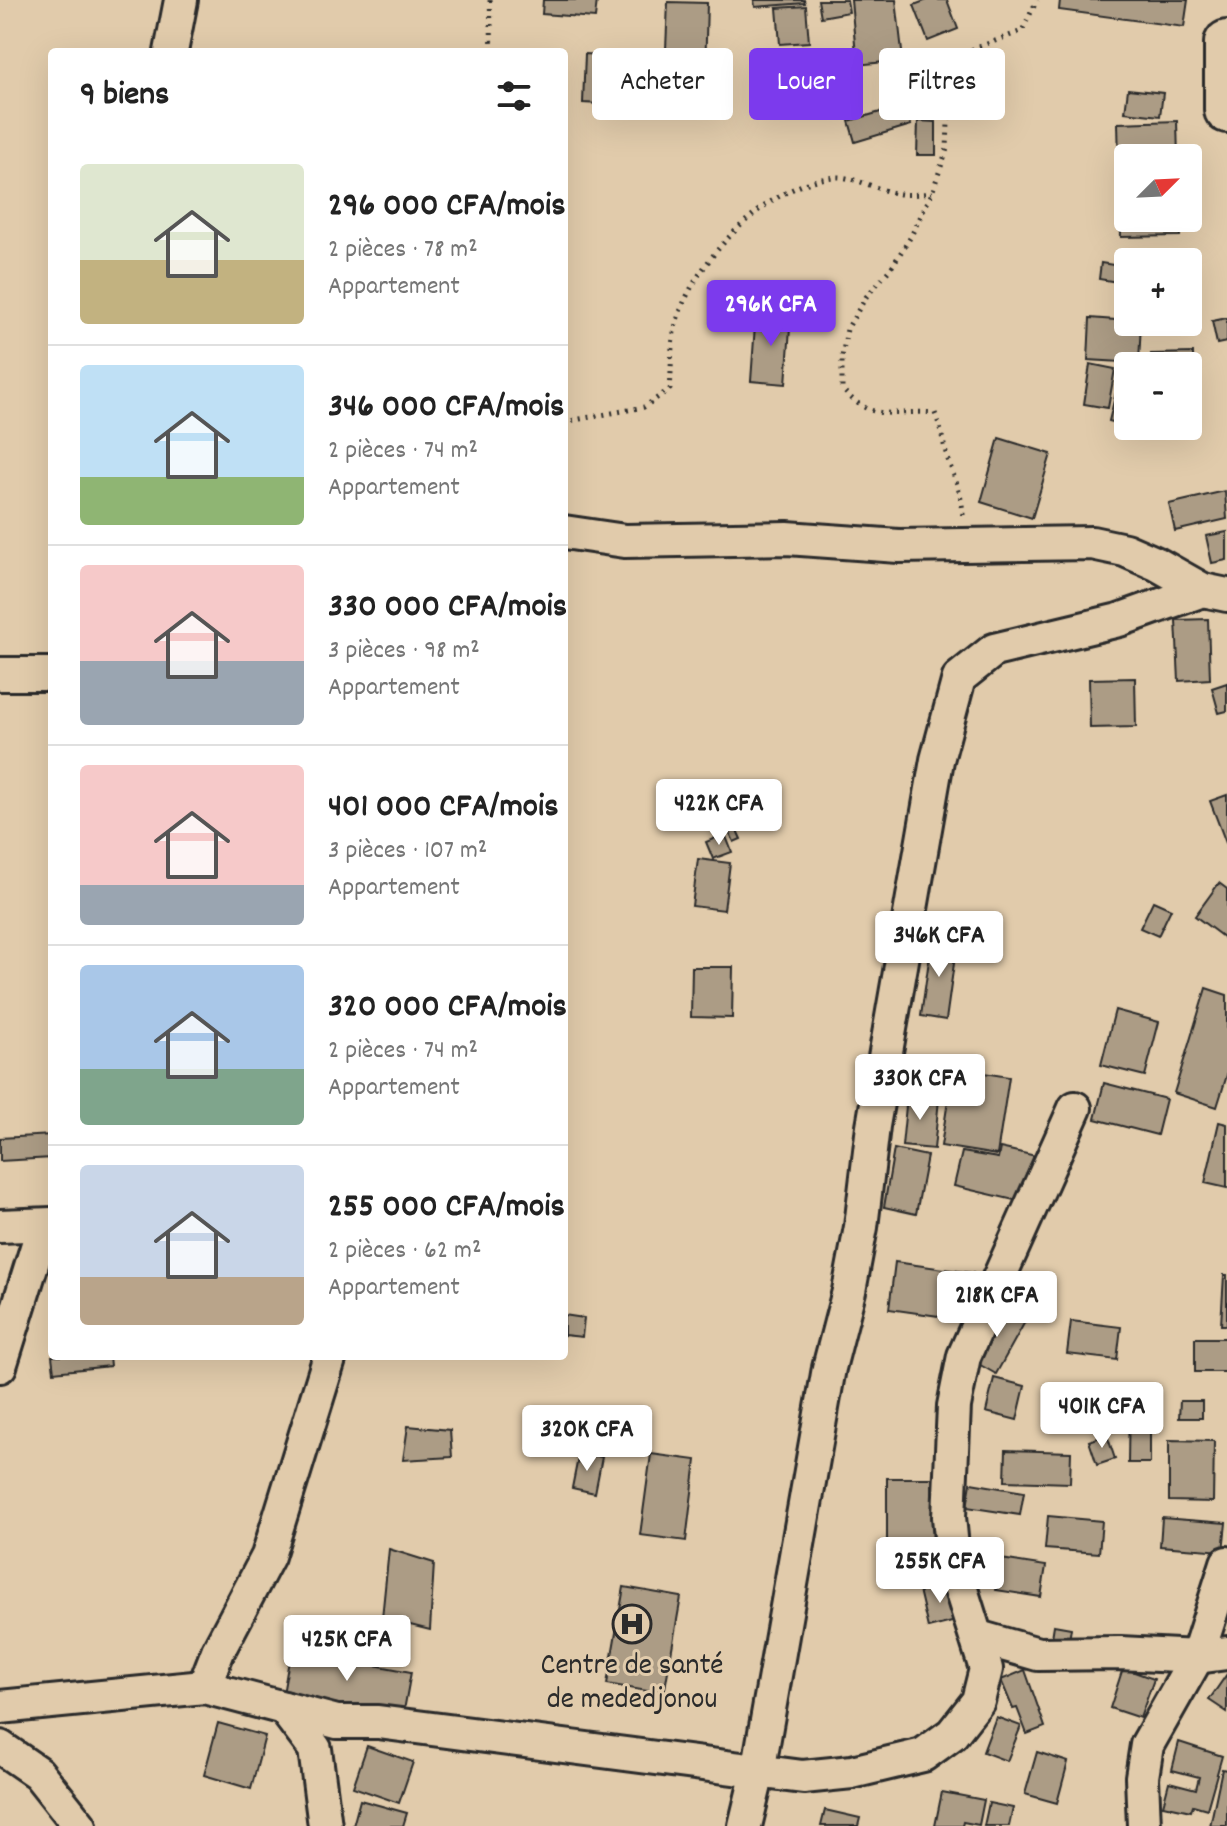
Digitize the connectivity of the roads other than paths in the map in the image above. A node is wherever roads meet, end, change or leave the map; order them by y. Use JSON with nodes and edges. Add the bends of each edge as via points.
{"nodes":[{"id":1,"x":181,"y":0,"type":"edge"},
{"id":2,"x":1227,"y":43,"type":"edge"},
{"id":3,"x":172,"y":48,"type":"edge"},
{"id":4,"x":1227,"y":110,"type":"edge"},
{"id":5,"x":568,"y":533,"type":"edge"},
{"id":6,"x":1215,"y":592,"type":"edge"},
{"id":7,"x":0,"y":674,"type":"edge"},
{"id":8,"x":48,"y":674,"type":"edge"},
{"id":9,"x":1075,"y":1108,"type":"dead end"},
{"id":10,"x":48,"y":1225,"type":"edge"},
{"id":11,"x":0,"y":1226,"type":"edge"},
{"id":12,"x":329,"y":1360,"type":"edge"},
{"id":13,"x":0,"y":1366,"type":"edge"},
{"id":14,"x":1227,"y":1563,"type":"edge"},
{"id":15,"x":978,"y":1637,"type":"junction"},
{"id":16,"x":1212,"y":1655,"type":"edge"},
{"id":17,"x":204,"y":1687,"type":"junction"},
{"id":18,"x":0,"y":1707,"type":"edge"},
{"id":19,"x":284,"y":1708,"type":"junction"},
{"id":20,"x":0,"y":1747,"type":"edge"},
{"id":21,"x":758,"y":1772,"type":"junction"},
{"id":22,"x":80,"y":1826,"type":"edge"},
{"id":23,"x":325,"y":1826,"type":"edge"},
{"id":24,"x":745,"y":1826,"type":"edge"},
{"id":25,"x":1144,"y":1826,"type":"edge"}],
"edges":[{"from":1,"to":3,"type":"street"},
{"from":2,"to":4,"type":"main road"},
{"from":5,"to":6,"type":"street","via":[[625,541],[1092,543],[1125,550]]},
{"from":6,"to":21,"type":"street","via":[[994,650],[959,678],[937,760],[873,1126],[859,1240],[829,1368]]},
{"from":7,"to":8,"type":"street"},
{"from":9,"to":15,"type":"street","via":[[964,1356],[954,1406],[950,1529],[954,1567]]},
{"from":10,"to":11,"type":"street"},
{"from":10,"to":13,"type":"street"},
{"from":12,"to":17,"type":"street","via":[[268,1556]]},
{"from":14,"to":16,"type":"street"},
{"from":15,"to":16,"type":"street","via":[[1038,1654]]},
{"from":15,"to":21,"type":"street","via":[[986,1669],[978,1701],[952,1734],[923,1755],[852,1772],[803,1777]]},
{"from":16,"to":25,"type":"street","via":[[1147,1745]]},
{"from":17,"to":18,"type":"street"},
{"from":17,"to":19,"type":"street"},
{"from":19,"to":21,"type":"street","via":[[337,1722],[378,1722]]},
{"from":19,"to":23,"type":"street","via":[[315,1749]]},
{"from":20,"to":22,"type":"street","via":[[38,1773]]},
{"from":21,"to":24,"type":"street"}]}
